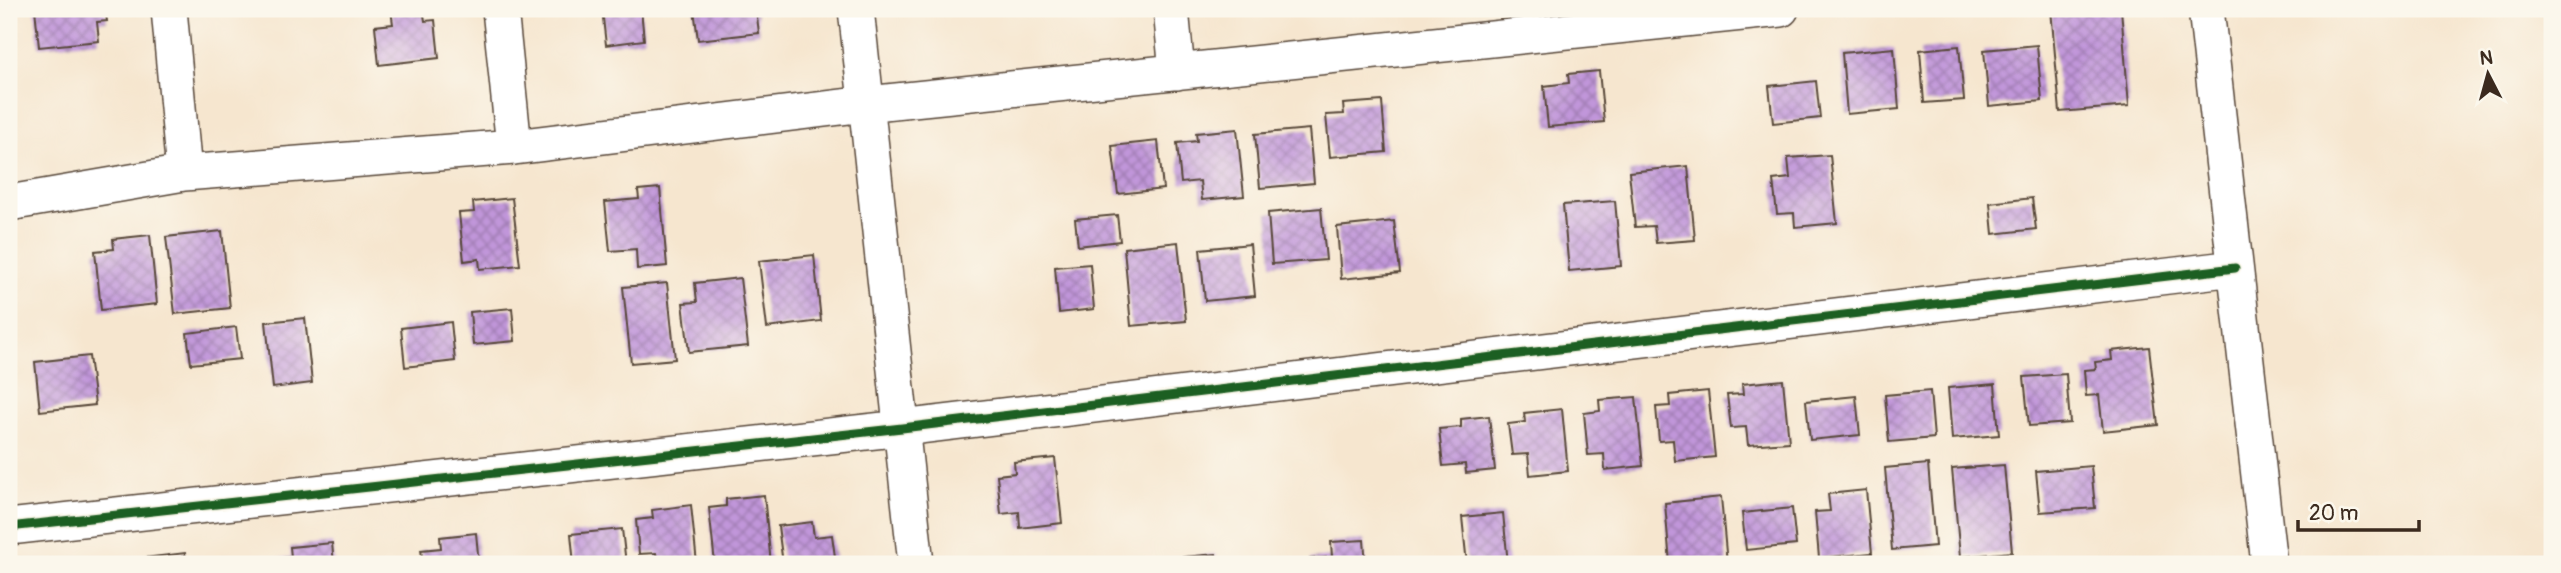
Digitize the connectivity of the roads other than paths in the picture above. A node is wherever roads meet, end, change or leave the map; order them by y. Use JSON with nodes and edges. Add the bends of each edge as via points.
{"nodes":[{"id":1,"x":169,"y":9,"type":"edge"},
{"id":2,"x":500,"y":9,"type":"edge"},
{"id":3,"x":856,"y":9,"type":"edge"},
{"id":4,"x":1171,"y":9,"type":"edge"},
{"id":5,"x":1781,"y":9,"type":"edge"},
{"id":6,"x":2206,"y":9,"type":"edge"},
{"id":7,"x":1545,"y":21,"type":"edge"},
{"id":8,"x":1177,"y":72,"type":"junction"},
{"id":9,"x":866,"y":104,"type":"junction"},
{"id":10,"x":514,"y":147,"type":"junction"},
{"id":11,"x":184,"y":173,"type":"junction"},
{"id":12,"x":9,"y":202,"type":"edge"},
{"id":13,"x":2235,"y":268,"type":"junction"},
{"id":14,"x":902,"y":428,"type":"junction"},
{"id":15,"x":9,"y":527,"type":"edge"},
{"id":16,"x":916,"y":564,"type":"edge"},
{"id":17,"x":2269,"y":564,"type":"edge"}],
"edges":[{"from":1,"to":11,"type":"street"},
{"from":2,"to":10,"type":"street"},
{"from":3,"to":9,"type":"street"},
{"from":4,"to":8,"type":"street"},
{"from":5,"to":7,"type":"street"},
{"from":6,"to":13,"type":"street"},
{"from":7,"to":8,"type":"street"},
{"from":8,"to":9,"type":"street"},
{"from":9,"to":10,"type":"street"},
{"from":9,"to":14,"type":"street"},
{"from":10,"to":11,"type":"street"},
{"from":11,"to":12,"type":"street"},
{"from":13,"to":14,"type":"street"},
{"from":13,"to":17,"type":"street"},
{"from":14,"to":15,"type":"street"},
{"from":14,"to":16,"type":"street"}]}
